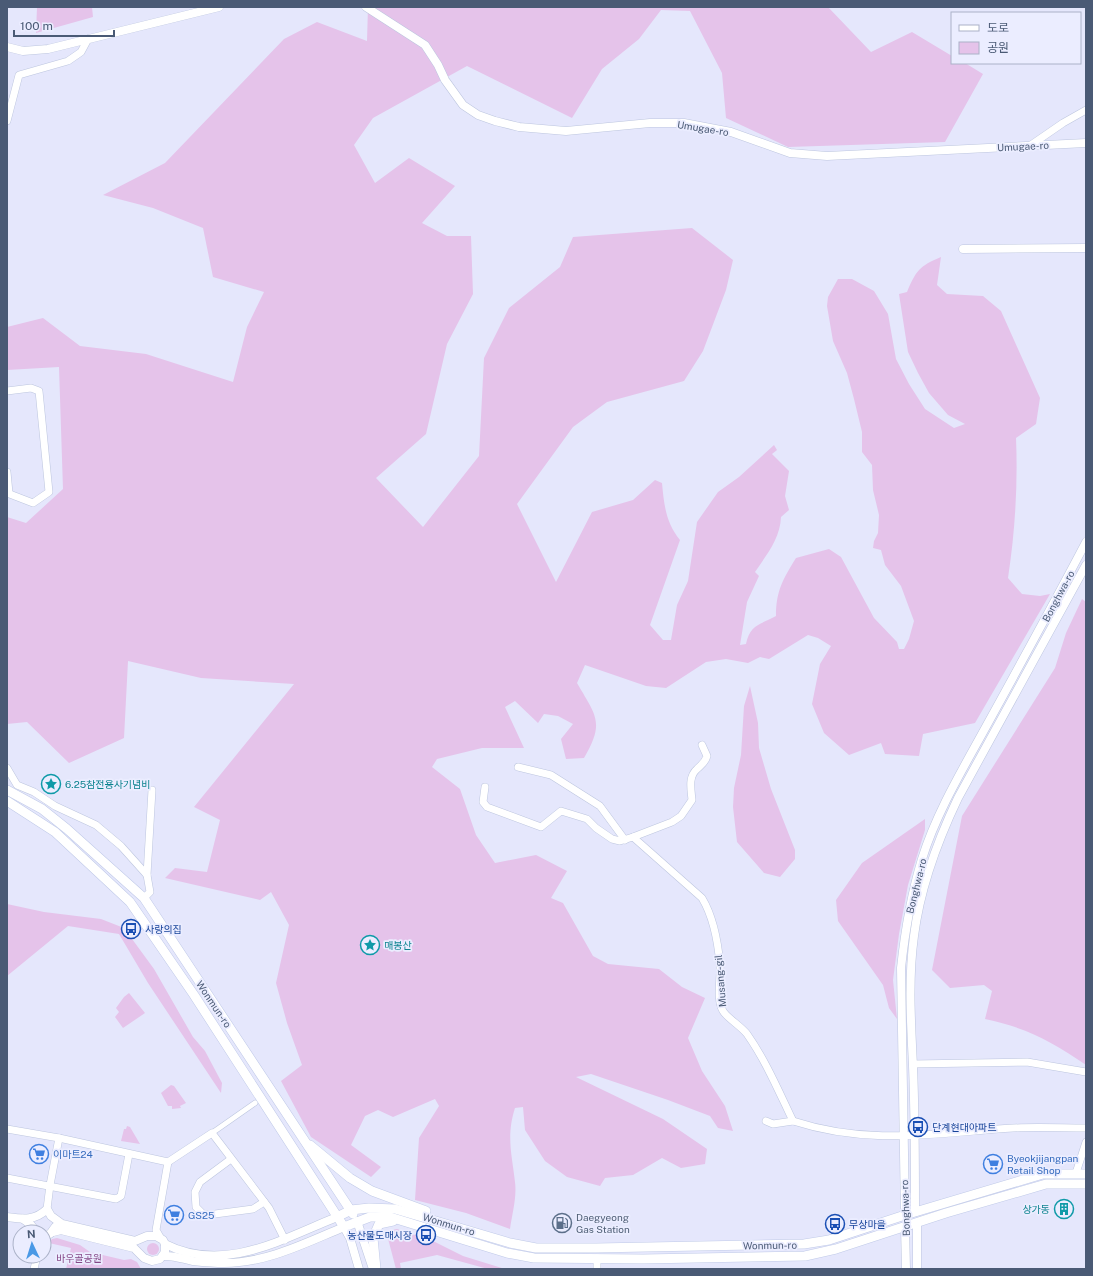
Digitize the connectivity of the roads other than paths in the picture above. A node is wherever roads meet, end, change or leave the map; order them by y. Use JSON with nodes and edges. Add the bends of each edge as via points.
{"nodes":[{"id":1,"x":219,"y":7,"type":"edge"},
{"id":2,"x":366,"y":7,"type":"edge"},
{"id":3,"x":88,"y":39,"type":"junction"},
{"id":4,"x":7,"y":48,"type":"edge"},
{"id":5,"x":1086,"y":110,"type":"edge"},
{"id":6,"x":7,"y":121,"type":"edge"},
{"id":7,"x":1086,"y":143,"type":"edge"},
{"id":8,"x":1031,"y":145,"type":"junction"},
{"id":9,"x":1086,"y":248,"type":"edge"},
{"id":10,"x":963,"y":249,"type":"dead end"},
{"id":11,"x":7,"y":391,"type":"edge"},
{"id":12,"x":7,"y":472,"type":"edge"},
{"id":13,"x":8,"y":493,"type":"edge"},
{"id":14,"x":1086,"y":542,"type":"edge"},
{"id":15,"x":1086,"y":565,"type":"edge"},
{"id":16,"x":702,"y":745,"type":"dead end"},
{"id":17,"x":518,"y":767,"type":"dead end"},
{"id":18,"x":7,"y":768,"type":"edge"},
{"id":19,"x":485,"y":787,"type":"dead end"},
{"id":20,"x":13,"y":789,"type":"edge"},
{"id":21,"x":152,"y":790,"type":"dead end"},
{"id":22,"x":7,"y":801,"type":"edge"},
{"id":23,"x":633,"y":837,"type":"junction"},
{"id":24,"x":625,"y":840,"type":"junction"},
{"id":25,"x":147,"y":874,"type":"junction"},
{"id":26,"x":144,"y":898,"type":"junction"},
{"id":27,"x":913,"y":1064,"type":"junction"},
{"id":28,"x":1086,"y":1072,"type":"edge"},
{"id":29,"x":255,"y":1103,"type":"dead end"},
{"id":30,"x":766,"y":1121,"type":"dead end"},
{"id":31,"x":793,"y":1121,"type":"junction"},
{"id":32,"x":1086,"y":1128,"type":"edge"},
{"id":33,"x":7,"y":1130,"type":"edge"},
{"id":34,"x":212,"y":1133,"type":"junction"},
{"id":35,"x":903,"y":1137,"type":"junction"},
{"id":36,"x":915,"y":1137,"type":"junction"},
{"id":37,"x":59,"y":1138,"type":"junction"},
{"id":38,"x":301,"y":1138,"type":"junction"},
{"id":39,"x":1086,"y":1142,"type":"edge"},
{"id":40,"x":129,"y":1154,"type":"junction"},
{"id":41,"x":231,"y":1159,"type":"junction"},
{"id":42,"x":168,"y":1162,"type":"junction"},
{"id":43,"x":1086,"y":1174,"type":"edge"},
{"id":44,"x":7,"y":1178,"type":"edge"},
{"id":45,"x":1076,"y":1178,"type":"junction"},
{"id":46,"x":1086,"y":1184,"type":"edge"},
{"id":47,"x":50,"y":1185,"type":"junction"},
{"id":48,"x":264,"y":1202,"type":"junction"},
{"id":49,"x":351,"y":1210,"type":"junction"},
{"id":50,"x":916,"y":1212,"type":"junction"},
{"id":51,"x":46,"y":1215,"type":"junction"},
{"id":52,"x":905,"y":1215,"type":"junction"},
{"id":53,"x":7,"y":1217,"type":"edge"},
{"id":54,"x":337,"y":1217,"type":"junction"},
{"id":55,"x":23,"y":1219,"type":"junction"},
{"id":56,"x":357,"y":1221,"type":"junction"},
{"id":57,"x":408,"y":1222,"type":"junction"},
{"id":58,"x":916,"y":1223,"type":"junction"},
{"id":59,"x":28,"y":1224,"type":"edge"},
{"id":60,"x":34,"y":1224,"type":"edge"},
{"id":61,"x":344,"y":1227,"type":"junction"},
{"id":62,"x":905,"y":1227,"type":"junction"},
{"id":63,"x":52,"y":1229,"type":"edge"},
{"id":64,"x":52,"y":1233,"type":"edge"},
{"id":65,"x":160,"y":1237,"type":"junction"},
{"id":66,"x":146,"y":1238,"type":"junction"},
{"id":67,"x":285,"y":1240,"type":"junction"},
{"id":68,"x":510,"y":1242,"type":"junction"},
{"id":69,"x":596,"y":1248,"type":"junction"},
{"id":70,"x":597,"y":1258,"type":"junction"},
{"id":71,"x":160,"y":1259,"type":"junction"},
{"id":72,"x":147,"y":1263,"type":"edge"},
{"id":73,"x":359,"y":1269,"type":"edge"},
{"id":74,"x":374,"y":1269,"type":"edge"},
{"id":75,"x":597,"y":1269,"type":"edge"},
{"id":76,"x":906,"y":1269,"type":"edge"},
{"id":77,"x":917,"y":1269,"type":"edge"}],
"edges":[{"from":1,"to":3,"type":"street"},
{"from":2,"to":8,"type":"street","name":"Umugae-ro","via":[[425,45],[463,105],[489,119],[519,127],[566,131],[650,123],[684,123],[731,132],[790,153],[827,156]]},
{"from":3,"to":4,"type":"street","via":[[48,49],[23,51]]},
{"from":3,"to":6,"type":"street","via":[[81,52],[68,61],[19,75]]},
{"from":5,"to":8,"type":"street","via":[[1063,122]]},
{"from":7,"to":8,"type":"street","name":"Umugae-ro"},
{"from":9,"to":10,"type":"street"},
{"from":11,"to":13,"type":"street","via":[[31,388],[39,391],[48,492],[33,503]]},
{"from":12,"to":13,"type":"street"},
{"from":14,"to":35,"type":"street","name":"Bonghwa-ro","via":[[959,777],[923,857],[906,928],[901,968]]},
{"from":15,"to":27,"type":"street","name":"Bonghwa-ro","via":[[958,798],[932,860],[914,936],[910,1007]]},
{"from":16,"to":23,"type":"street","via":[[707,756],[704,764],[692,775],[692,800],[681,816]]},
{"from":17,"to":24,"type":"street","via":[[551,775],[600,806]]},
{"from":18,"to":20,"type":"street"},
{"from":19,"to":24,"type":"street","via":[[483,802],[487,807],[541,827],[561,811],[587,819],[612,840]]},
{"from":20,"to":25,"type":"street","via":[[34,792],[55,806],[96,825],[121,846]]},
{"from":20,"to":26,"type":"main road","name":"Wonmun-ro","via":[[67,829]]},
{"from":21,"to":25,"type":"street"},
{"from":22,"to":54,"type":"main road","name":"Wonmun-ro","via":[[55,832],[130,902],[194,995]]},
{"from":23,"to":24,"type":"street"},
{"from":23,"to":31,"type":"street","name":"Musang-gil","via":[[702,898],[709,910],[720,965],[720,1000],[723,1012],[747,1033]]},
{"from":25,"to":26,"type":"street","via":[[150,892]]},
{"from":26,"to":38,"type":"main road","name":"Wonmun-ro"},
{"from":27,"to":28,"type":"street","via":[[1027,1062]]},
{"from":27,"to":36,"type":"street","name":"Bonghwa-ro"},
{"from":29,"to":34,"type":"street"},
{"from":30,"to":31,"type":"street","via":[[773,1124]]},
{"from":31,"to":35,"type":"street","via":[[848,1133]]},
{"from":32,"to":36,"type":"street","via":[[1014,1128]]},
{"from":33,"to":37,"type":"street"},
{"from":34,"to":41,"type":"street"},
{"from":34,"to":42,"type":"street"},
{"from":35,"to":36,"type":"street"},
{"from":35,"to":52,"type":"street","name":"Bonghwa-ro"},
{"from":36,"to":50,"type":"street","name":"Bonghwa-ro"},
{"from":37,"to":40,"type":"street"},
{"from":37,"to":47,"type":"street"},
{"from":38,"to":49,"type":"main road","name":"Wonmun-ro"},
{"from":38,"to":68,"type":"main road","via":[[350,1178],[372,1192]]},
{"from":39,"to":45,"type":"street"},
{"from":40,"to":42,"type":"street"},
{"from":40,"to":47,"type":"street","via":[[121,1196],[116,1199]]},
{"from":41,"to":48,"type":"street"},
{"from":41,"to":48,"type":"street","via":[[200,1182],[195,1192],[196,1207],[203,1214],[215,1214],[253,1209]]},
{"from":42,"to":65,"type":"street"},
{"from":43,"to":45,"type":"main road","name":"Wonmun-ro"},
{"from":44,"to":47,"type":"street"},
{"from":45,"to":46,"type":"main road","name":"Wonmun-ro"},
{"from":45,"to":50,"type":"main road","name":"Wonmun-ro","via":[[1043,1174]]},
{"from":45,"to":58,"type":"main road","name":"Wonmun-ro","via":[[1046,1184]]},
{"from":47,"to":51,"type":"street"},
{"from":48,"to":67,"type":"street"},
{"from":49,"to":54,"type":"main road"},
{"from":49,"to":56,"type":"main road"},
{"from":49,"to":68,"type":"main road","name":"Wonmun-ro","via":[[395,1209]]},
{"from":50,"to":52,"type":"main road","name":"Wonmun-ro"},
{"from":50,"to":58,"type":"main road"},
{"from":51,"to":55,"type":"street"},
{"from":51,"to":60,"type":"street"},
{"from":51,"to":63,"type":"street","via":[[55,1225]]},
{"from":51,"to":66,"type":"street","via":[[62,1224],[135,1241]]},
{"from":52,"to":62,"type":"main road","name":"Bonghwa-ro"},
{"from":52,"to":69,"type":"main road","name":"Wonmun-ro","via":[[816,1243]]},
{"from":53,"to":55,"type":"street"},
{"from":54,"to":61,"type":"main road","name":"Wonmun-ro"},
{"from":54,"to":67,"type":"street"},
{"from":55,"to":59,"type":"street"},
{"from":56,"to":57,"type":"main road","name":"Wonmun-ro","via":[[390,1217]]},
{"from":56,"to":61,"type":"main road","name":"Wonmun-ro"},
{"from":56,"to":74,"type":"street"},
{"from":57,"to":70,"type":"main road","name":"Wonmun-ro","via":[[507,1253],[534,1258]]},
{"from":57,"to":74,"type":"main road","via":[[388,1221],[379,1224],[373,1238]]},
{"from":58,"to":62,"type":"main road","name":"Wonmun-ro"},
{"from":58,"to":77,"type":"street","name":"Bonghwa-ro"},
{"from":61,"to":71,"type":"street","via":[[287,1251],[254,1261],[223,1263],[192,1261],[176,1256]]},
{"from":61,"to":73,"type":"street"},
{"from":62,"to":70,"type":"main road","name":"Wonmun-ro","via":[[805,1256]]},
{"from":62,"to":76,"type":"street","name":"Bonghwa-ro"},
{"from":64,"to":72,"type":"street","via":[[61,1230],[134,1248]]},
{"from":65,"to":66,"type":"street","via":[[151,1235]]},
{"from":65,"to":67,"type":"street","via":[[188,1252],[227,1254],[256,1250]]},
{"from":65,"to":71,"type":"street"},
{"from":66,"to":72,"type":"street","via":[[140,1246]]},
{"from":68,"to":69,"type":"main road","name":"Wonmun-ro","via":[[536,1248]]},
{"from":69,"to":70,"type":"main road"},
{"from":70,"to":75,"type":"street"},
{"from":71,"to":72,"type":"street"}]}
